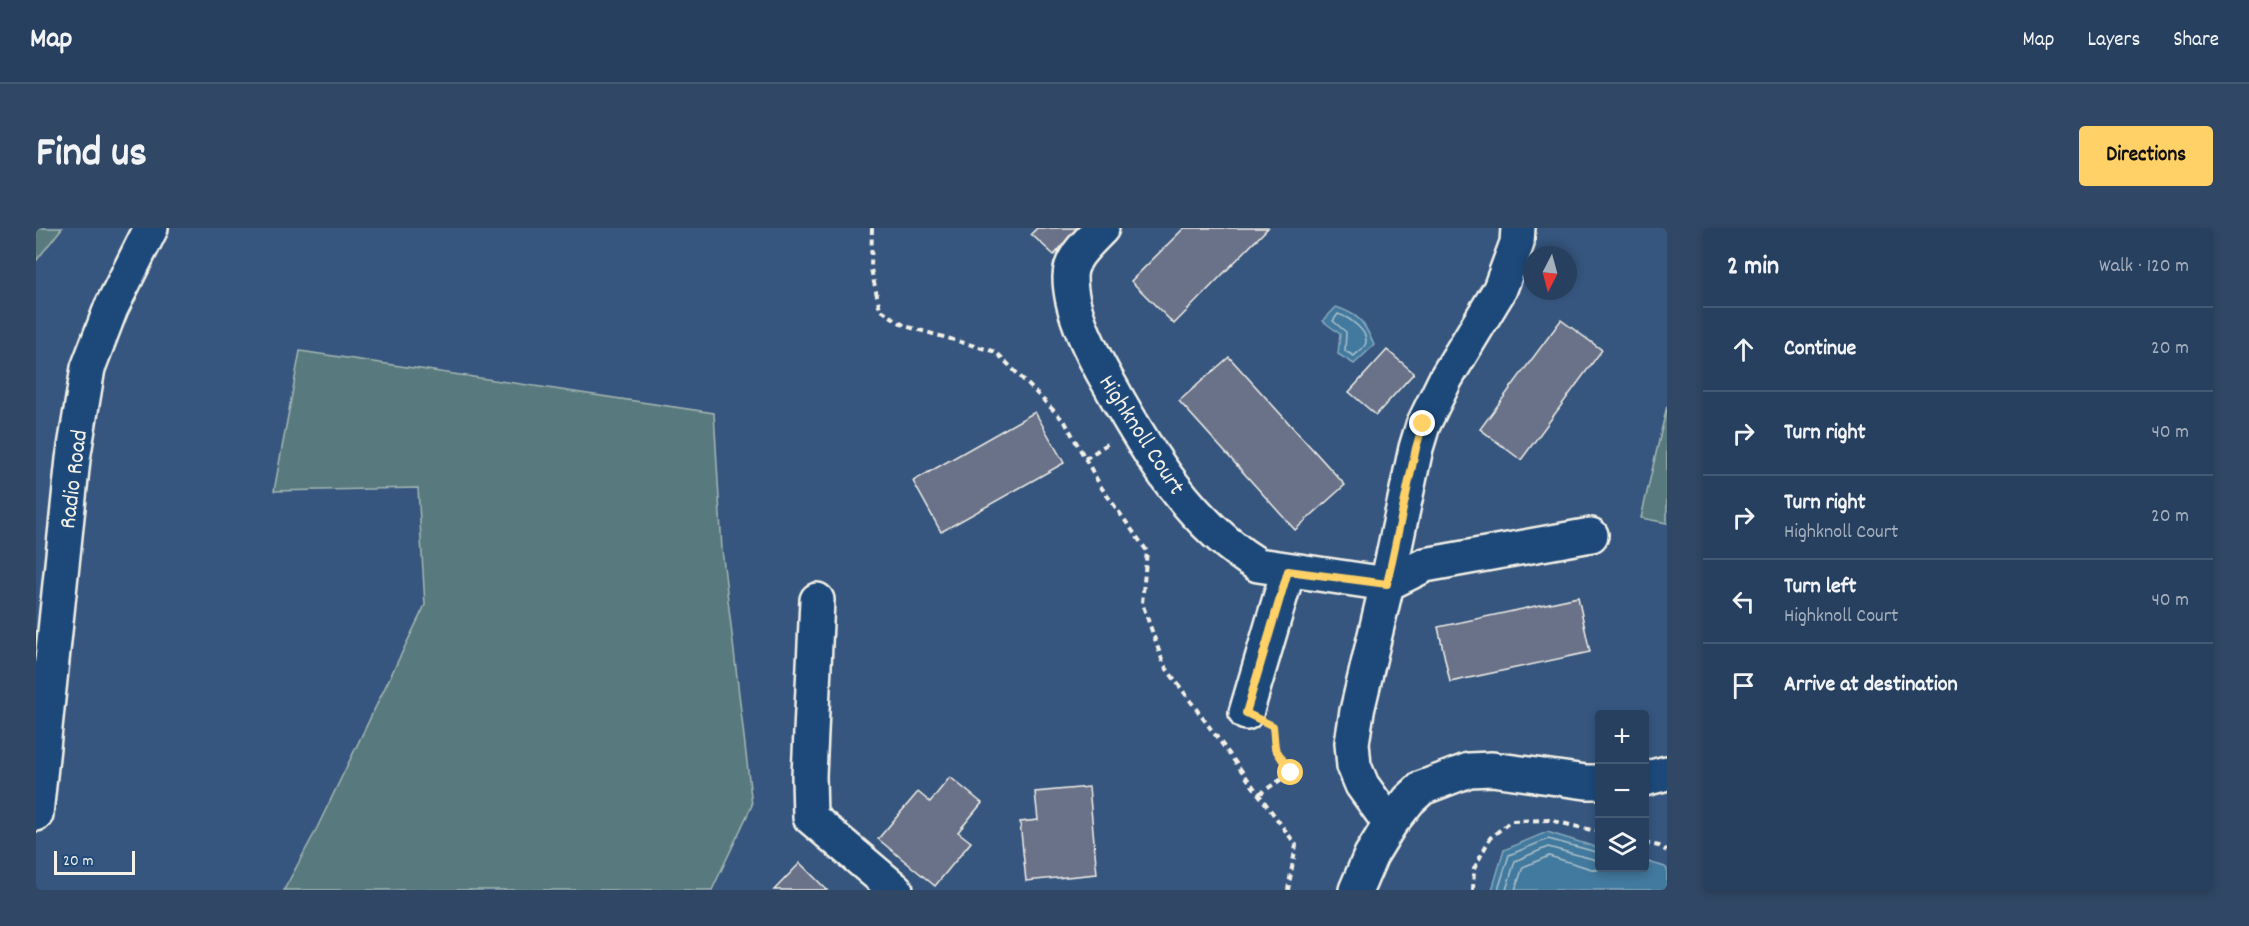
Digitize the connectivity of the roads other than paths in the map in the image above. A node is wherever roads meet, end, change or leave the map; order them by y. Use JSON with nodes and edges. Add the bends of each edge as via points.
{"nodes":[{"id":1,"x":151,"y":228,"type":"edge"},
{"id":2,"x":1102,"y":228,"type":"edge"},
{"id":3,"x":1518,"y":228,"type":"edge"},
{"id":4,"x":1591,"y":535,"type":"dead end"},
{"id":5,"x":1288,"y":571,"type":"junction"},
{"id":6,"x":1387,"y":584,"type":"junction"},
{"id":7,"x":817,"y":600,"type":"dead end"},
{"id":8,"x":1246,"y":713,"type":"road end"},
{"id":9,"x":1667,"y":773,"type":"edge"},
{"id":10,"x":1649,"y":777,"type":"edge"},
{"id":11,"x":1595,"y":782,"type":"edge"},
{"id":12,"x":36,"y":814,"type":"edge"},
{"id":13,"x":1390,"y":824,"type":"junction"},
{"id":14,"x":896,"y":890,"type":"edge"},
{"id":15,"x":1356,"y":890,"type":"edge"}],
"edges":[{"from":1,"to":12,"type":"street","name":"Radio Road","via":[[111,308],[88,368],[73,459]]},
{"from":2,"to":5,"type":"street","name":"Highknoll Court","via":[[1075,258],[1070,275],[1074,302],[1091,352],[1138,436],[1177,491],[1212,530],[1258,565]]},
{"from":3,"to":6,"type":"street","via":[[1517,243],[1500,289],[1423,424]]},
{"from":4,"to":6,"type":"street","via":[[1425,565]]},
{"from":5,"to":6,"type":"street","name":"Highknoll Court"},
{"from":5,"to":8,"type":"street"},
{"from":6,"to":13,"type":"street","via":[[1352,743],[1354,766],[1362,785]]},
{"from":7,"to":14,"type":"street","via":[[810,817]]},
{"from":9,"to":10,"type":"street"},
{"from":11,"to":13,"type":"street","via":[[1492,769],[1468,770],[1422,788]]},
{"from":13,"to":15,"type":"street"}]}
